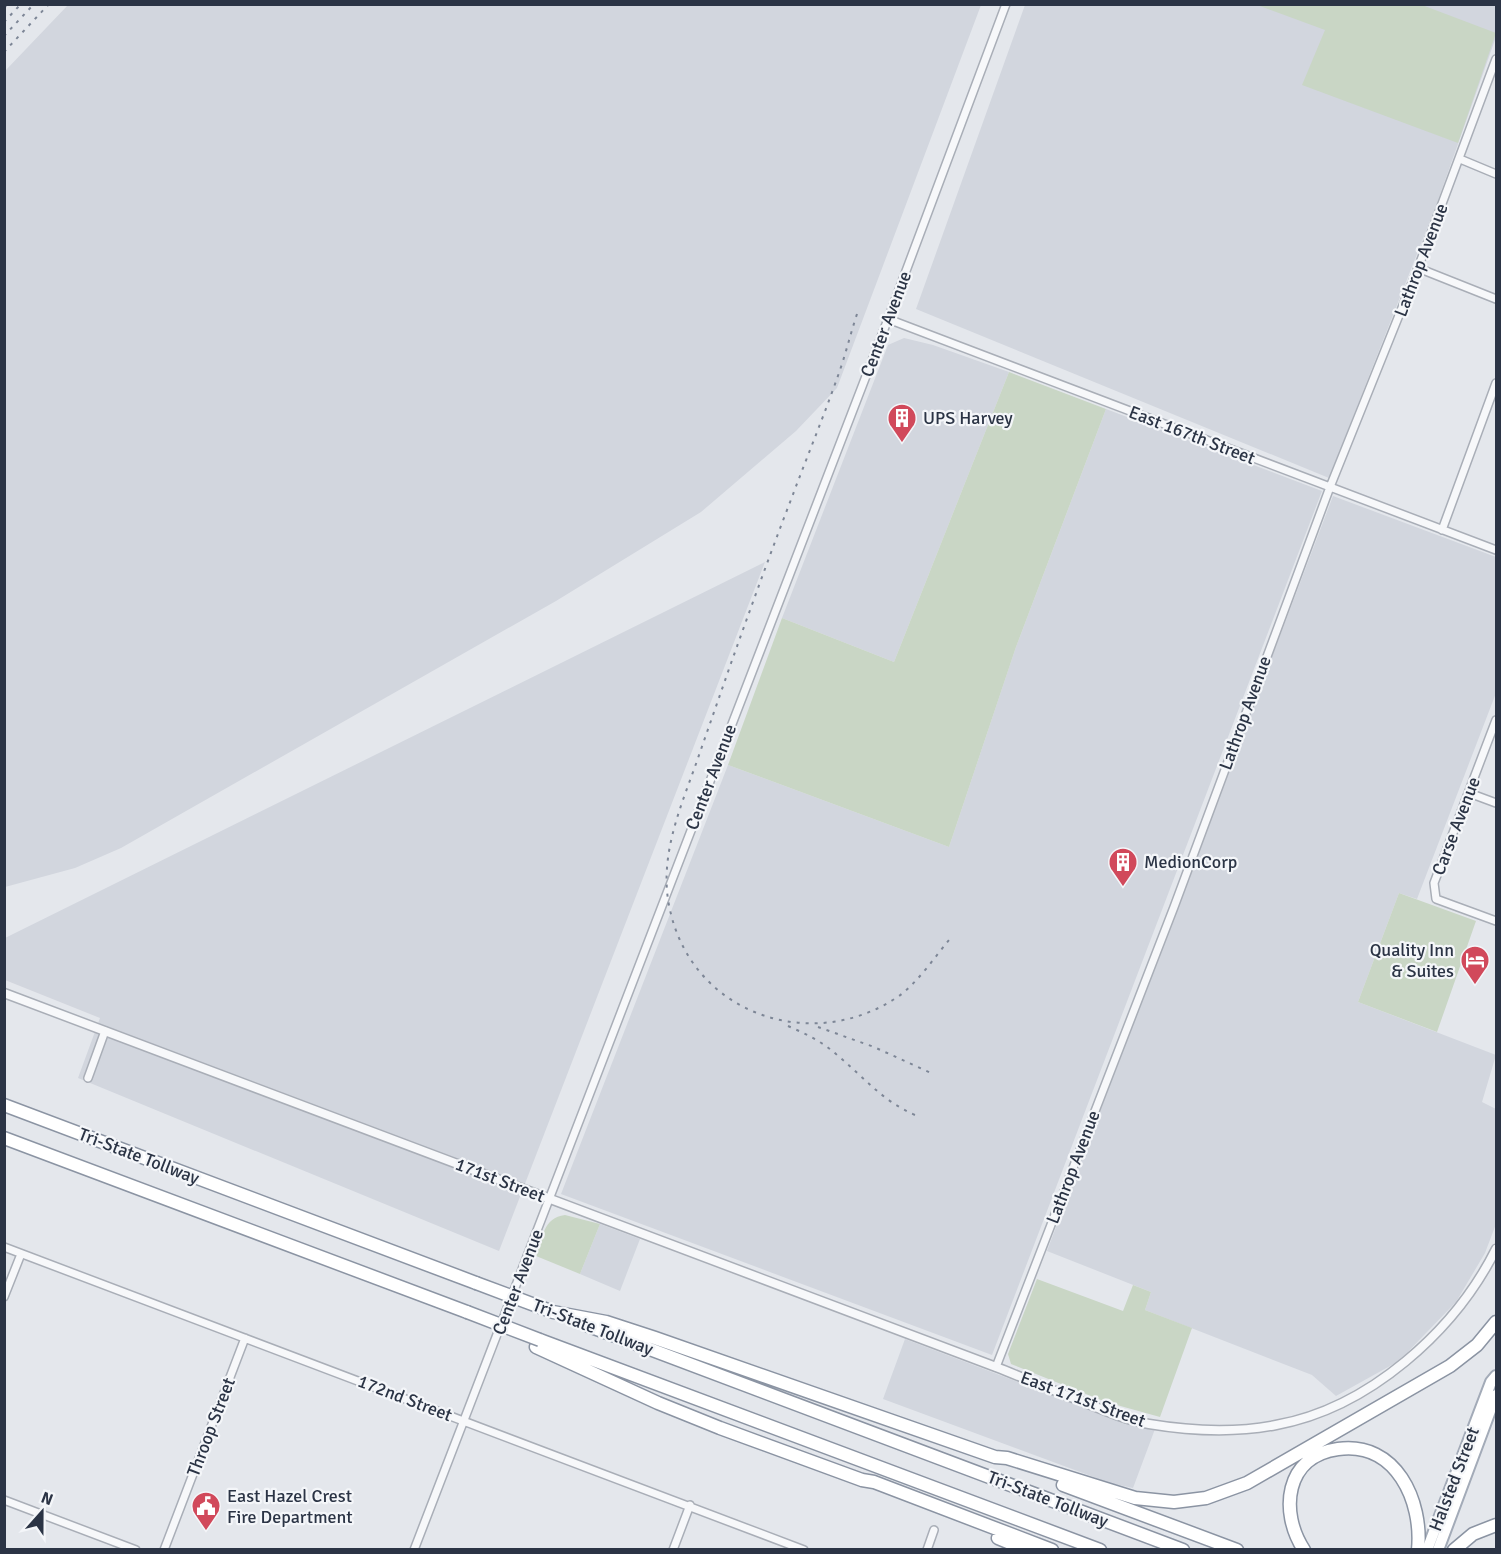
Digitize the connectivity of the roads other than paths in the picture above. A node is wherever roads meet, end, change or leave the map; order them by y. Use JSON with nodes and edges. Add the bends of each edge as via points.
{"nodes":[{"id":1,"x":1006,"y":4,"type":"edge"},
{"id":2,"x":1497,"y":59,"type":"edge"},
{"id":3,"x":1460,"y":159,"type":"junction"},
{"id":4,"x":1497,"y":174,"type":"edge"},
{"id":5,"x":1418,"y":268,"type":"junction"},
{"id":6,"x":1497,"y":299,"type":"edge"},
{"id":7,"x":888,"y":319,"type":"junction"},
{"id":8,"x":1497,"y":383,"type":"edge"},
{"id":9,"x":1330,"y":487,"type":"junction"},
{"id":10,"x":1442,"y":530,"type":"junction"},
{"id":11,"x":1497,"y":550,"type":"edge"},
{"id":12,"x":1497,"y":720,"type":"edge"},
{"id":13,"x":1468,"y":793,"type":"junction"},
{"id":14,"x":1497,"y":803,"type":"edge"},
{"id":15,"x":1497,"y":921,"type":"edge"},
{"id":16,"x":4,"y":993,"type":"edge"},
{"id":17,"x":105,"y":1031,"type":"junction"},
{"id":18,"x":88,"y":1078,"type":"dead end"},
{"id":19,"x":4,"y":1105,"type":"edge"},
{"id":20,"x":4,"y":1138,"type":"edge"},
{"id":21,"x":550,"y":1198,"type":"junction"},
{"id":22,"x":4,"y":1247,"type":"edge"},
{"id":23,"x":1497,"y":1249,"type":"edge"},
{"id":24,"x":21,"y":1254,"type":"junction"},
{"id":25,"x":4,"y":1297,"type":"edge"},
{"id":26,"x":551,"y":1311,"type":"junction"},
{"id":27,"x":1497,"y":1322,"type":"edge"},
{"id":28,"x":245,"y":1338,"type":"junction"},
{"id":29,"x":538,"y":1344,"type":"junction"},
{"id":30,"x":996,"y":1367,"type":"junction"},
{"id":31,"x":1497,"y":1376,"type":"edge"},
{"id":32,"x":1497,"y":1395,"type":"edge"},
{"id":33,"x":463,"y":1420,"type":"junction"},
{"id":34,"x":995,"y":1457,"type":"junction"},
{"id":35,"x":862,"y":1480,"type":"junction"},
{"id":36,"x":4,"y":1500,"type":"edge"},
{"id":37,"x":690,"y":1505,"type":"junction"},
{"id":38,"x":1497,"y":1525,"type":"edge"},
{"id":39,"x":934,"y":1530,"type":"dead end"},
{"id":40,"x":136,"y":1550,"type":"edge"},
{"id":41,"x":164,"y":1550,"type":"edge"},
{"id":42,"x":414,"y":1550,"type":"edge"},
{"id":43,"x":673,"y":1550,"type":"edge"},
{"id":44,"x":804,"y":1550,"type":"edge"},
{"id":45,"x":927,"y":1550,"type":"edge"},
{"id":46,"x":1027,"y":1550,"type":"edge"},
{"id":47,"x":1052,"y":1550,"type":"edge"},
{"id":48,"x":1100,"y":1550,"type":"edge"},
{"id":49,"x":1183,"y":1550,"type":"edge"},
{"id":50,"x":1237,"y":1550,"type":"edge"},
{"id":51,"x":1304,"y":1550,"type":"edge"},
{"id":52,"x":1418,"y":1550,"type":"edge"},
{"id":53,"x":1427,"y":1550,"type":"edge"},
{"id":54,"x":1438,"y":1550,"type":"edge"},
{"id":55,"x":1454,"y":1550,"type":"edge"}],
"edges":[{"from":1,"to":7,"type":"street","name":"Center Avenue"},
{"from":2,"to":3,"type":"street","name":"Lathrop Avenue"},
{"from":3,"to":4,"type":"street"},
{"from":3,"to":5,"type":"street","name":"Lathrop Avenue"},
{"from":5,"to":6,"type":"street"},
{"from":5,"to":9,"type":"street","name":"Lathrop Avenue"},
{"from":7,"to":9,"type":"street","name":"East 167th Street"},
{"from":7,"to":21,"type":"street","name":"Center Avenue"},
{"from":8,"to":10,"type":"street"},
{"from":9,"to":10,"type":"street","name":"East 167th Street"},
{"from":9,"to":30,"type":"street","name":"Lathrop Avenue"},
{"from":10,"to":11,"type":"street","name":"East 167th Street"},
{"from":12,"to":13,"type":"street","name":"Carse Avenue"},
{"from":13,"to":14,"type":"street"},
{"from":13,"to":15,"type":"street","name":"Carse Avenue","via":[[1434,883],[1436,899]]},
{"from":16,"to":17,"type":"street","name":"171st Street"},
{"from":17,"to":18,"type":"street"},
{"from":17,"to":21,"type":"street","name":"171st Street"},
{"from":19,"to":26,"type":"highway","name":"Tri-State Tollway","bridge":true},
{"from":20,"to":29,"type":"highway","name":"Tri-State Tollway","bridge":true,"via":[[470,1314]]},
{"from":21,"to":30,"type":"street","name":"171st Street"},
{"from":21,"to":33,"type":"street","name":"Center Avenue"},
{"from":22,"to":24,"type":"street","name":"172nd Street"},
{"from":23,"to":30,"type":"street","name":"East 171st Street","via":[[1462,1303],[1406,1360],[1369,1389],[1322,1411],[1277,1425],[1191,1430],[1147,1424]]},
{"from":24,"to":25,"type":"street"},
{"from":24,"to":28,"type":"street","name":"172nd Street"},
{"from":26,"to":34,"type":"highway","via":[[606,1322],[655,1338]]},
{"from":26,"to":49,"type":"highway","name":"Tri-State Tollway"},
{"from":27,"to":34,"type":"highway","via":[[1477,1345],[1444,1370],[1247,1483],[1218,1495],[1184,1501],[1144,1500]]},
{"from":28,"to":33,"type":"street","name":"172nd Street"},
{"from":28,"to":41,"type":"street","name":"Throop Street"},
{"from":29,"to":35,"type":"highway","via":[[668,1407]]},
{"from":29,"to":48,"type":"highway","name":"Tri-State Tollway"},
{"from":31,"to":53,"type":"main road","name":"Halsted Street","via":[[1491,1382]]},
{"from":32,"to":54,"type":"main road","name":"Halsted Street"},
{"from":33,"to":37,"type":"street","name":"172nd Street"},
{"from":33,"to":42,"type":"street","name":"Center Avenue"},
{"from":34,"to":50,"type":"highway"},
{"from":35,"to":46,"type":"highway"},
{"from":35,"to":47,"type":"highway"},
{"from":36,"to":40,"type":"street"},
{"from":37,"to":43,"type":"street"},
{"from":37,"to":44,"type":"street","name":"172nd Street"},
{"from":38,"to":55,"type":"highway","via":[[1473,1533]]},
{"from":39,"to":45,"type":"street"},
{"from":51,"to":52,"type":"highway","via":[[1289,1512],[1294,1481],[1316,1457],[1344,1448],[1375,1456],[1403,1479],[1416,1508]]}]}
